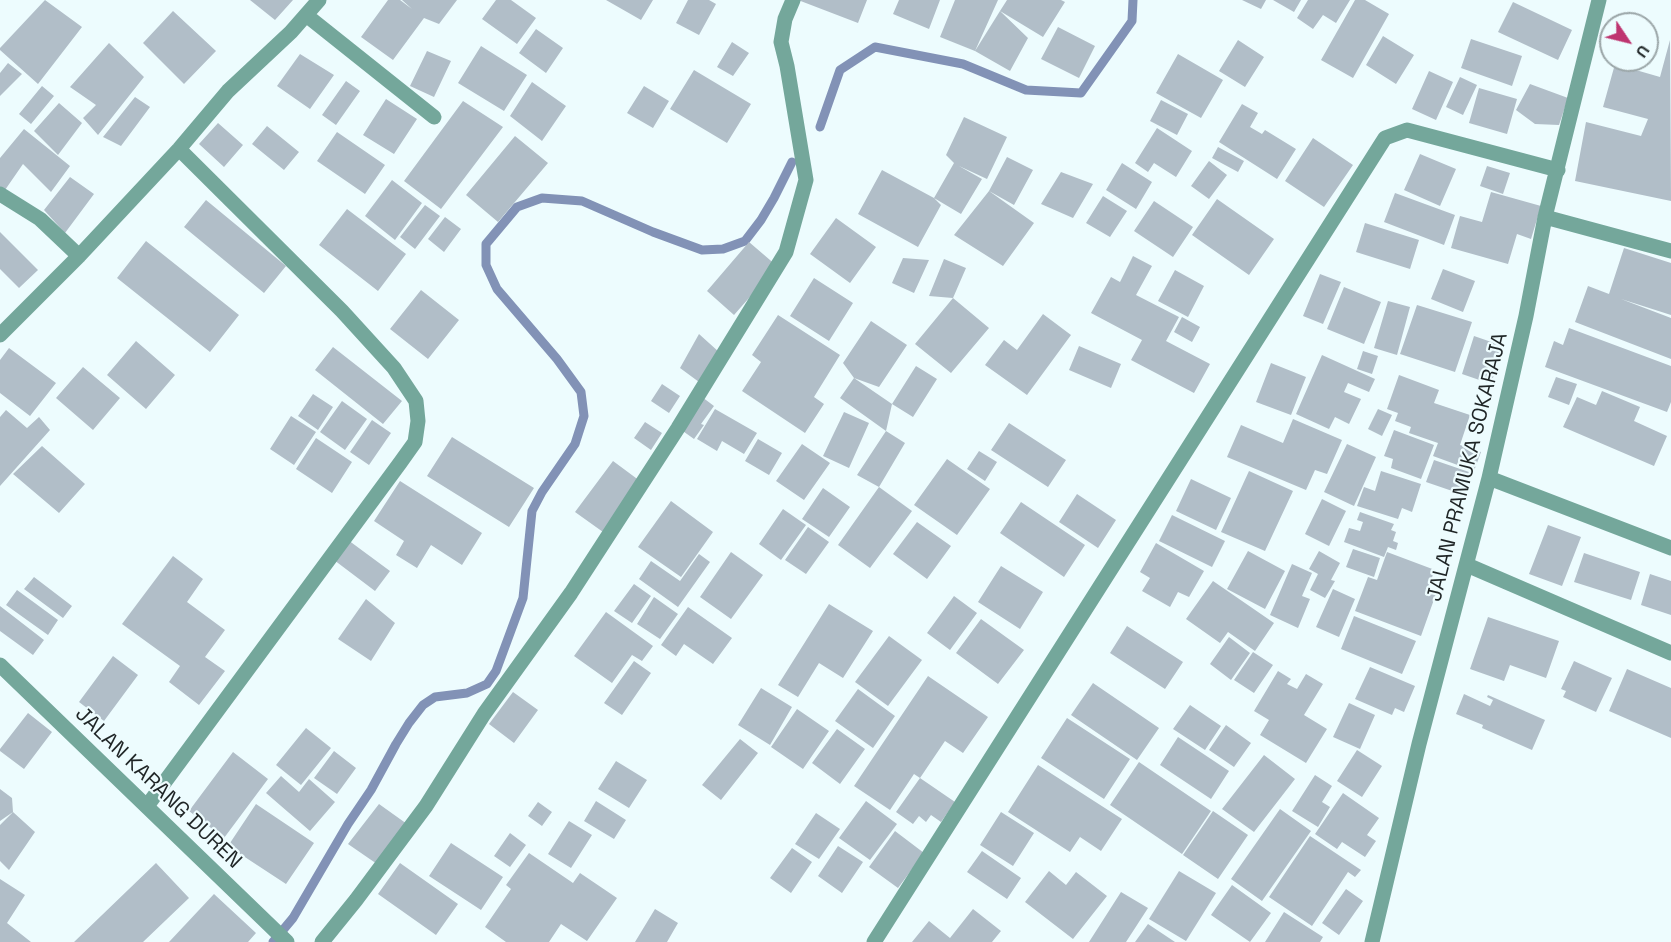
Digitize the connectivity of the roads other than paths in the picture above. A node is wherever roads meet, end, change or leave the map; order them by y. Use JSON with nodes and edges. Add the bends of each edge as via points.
{"nodes":[{"id":1,"x":319,"y":0,"type":"edge"},
{"id":2,"x":793,"y":0,"type":"edge"},
{"id":3,"x":1599,"y":0,"type":"edge"},
{"id":4,"x":306,"y":15,"type":"junction"},
{"id":5,"x":434,"y":117,"type":"dead end"},
{"id":6,"x":179,"y":149,"type":"junction"},
{"id":7,"x":1558,"y":170,"type":"junction"},
{"id":8,"x":0,"y":194,"type":"edge"},
{"id":9,"x":1545,"y":217,"type":"junction"},
{"id":10,"x":1671,"y":251,"type":"edge"},
{"id":11,"x":79,"y":256,"type":"junction"},
{"id":12,"x":0,"y":335,"type":"edge"},
{"id":13,"x":1489,"y":477,"type":"junction"},
{"id":14,"x":1671,"y":548,"type":"edge"},
{"id":15,"x":1467,"y":565,"type":"junction"},
{"id":16,"x":1671,"y":653,"type":"edge"},
{"id":17,"x":0,"y":665,"type":"edge"},
{"id":18,"x":147,"y":806,"type":"junction"},
{"id":19,"x":286,"y":942,"type":"edge"},
{"id":20,"x":322,"y":942,"type":"edge"},
{"id":21,"x":874,"y":942,"type":"edge"},
{"id":22,"x":1372,"y":942,"type":"edge"}],
"edges":[{"from":1,"to":4,"type":"street"},
{"from":2,"to":20,"type":"street","via":[[781,42],[806,180],[786,252],[571,593],[484,714],[426,806]]},
{"from":3,"to":7,"type":"street","name":"JALAN PRAMUKA SOKARAJA"},
{"from":4,"to":5,"type":"street"},
{"from":4,"to":6,"type":"street","via":[[228,92]]},
{"from":6,"to":11,"type":"street"},
{"from":6,"to":18,"type":"street","via":[[394,368],[416,401],[418,422],[415,442]]},
{"from":7,"to":9,"type":"street","name":"JALAN PRAMUKA SOKARAJA"},
{"from":7,"to":21,"type":"street","via":[[1407,130],[1385,138]]},
{"from":8,"to":11,"type":"street","via":[[40,219]]},
{"from":9,"to":10,"type":"street"},
{"from":9,"to":13,"type":"street","name":"JALAN PRAMUKA SOKARAJA"},
{"from":11,"to":12,"type":"street"},
{"from":13,"to":14,"type":"street"},
{"from":13,"to":15,"type":"street","name":"JALAN PRAMUKA SOKARAJA"},
{"from":15,"to":16,"type":"street"},
{"from":15,"to":22,"type":"street","name":"JALAN PRAMUKA SOKARAJA"},
{"from":17,"to":18,"type":"street","name":"JALAN KARANG DUREN"},
{"from":18,"to":19,"type":"street","name":"JALAN KARANG DUREN"}]}
